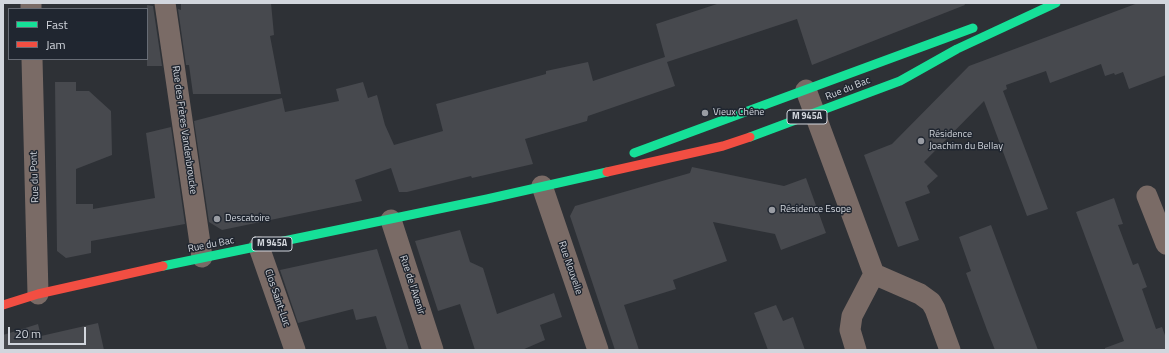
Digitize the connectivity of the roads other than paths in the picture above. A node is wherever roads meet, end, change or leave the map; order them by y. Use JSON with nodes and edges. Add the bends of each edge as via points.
{"nodes":[{"id":1,"x":165,"y":3,"type":"edge"},
{"id":2,"x":1047,"y":3,"type":"edge"},
{"id":3,"x":1056,"y":3,"type":"edge"},
{"id":4,"x":1009,"y":14,"type":"dead end"},
{"id":5,"x":984,"y":23,"type":"dead end"},
{"id":6,"x":32,"y":60,"type":"edge"},
{"id":7,"x":806,"y":90,"type":"junction"},
{"id":8,"x":815,"y":114,"type":"junction"},
{"id":9,"x":625,"y":156,"type":"dead end"},
{"id":10,"x":611,"y":161,"type":"dead end"},
{"id":11,"x":542,"y":186,"type":"junction"},
{"id":12,"x":1147,"y":196,"type":"dead end"},
{"id":13,"x":391,"y":220,"type":"junction"},
{"id":14,"x":1166,"y":244,"type":"edge"},
{"id":15,"x":259,"y":247,"type":"junction"},
{"id":16,"x":202,"y":258,"type":"junction"},
{"id":17,"x":874,"y":274,"type":"junction"},
{"id":18,"x":38,"y":294,"type":"junction"},
{"id":19,"x":3,"y":305,"type":"edge"},
{"id":20,"x":295,"y":350,"type":"edge"},
{"id":21,"x":433,"y":350,"type":"edge"},
{"id":22,"x":598,"y":350,"type":"edge"},
{"id":23,"x":856,"y":350,"type":"edge"},
{"id":24,"x":950,"y":350,"type":"edge"}],
"edges":[{"from":1,"to":16,"type":"street","name":"Rue des Frères Vandenbroucke"},
{"from":2,"to":4,"type":"main road"},
{"from":3,"to":8,"type":"main road","name":"Rue du Bac","number":"M 945A","via":[[957,49],[907,77]]},
{"from":5,"to":7,"type":"main road","name":"Rue du Bac","number":"M 945A"},
{"from":6,"to":18,"type":"street","name":"Rue du Pont"},
{"from":7,"to":8,"type":"street"},
{"from":7,"to":9,"type":"main road","name":"Rue du Bac","number":"M 945A"},
{"from":8,"to":11,"type":"main road","name":"Rue du Bac","number":"M 945A","via":[[723,146]]},
{"from":8,"to":17,"type":"street"},
{"from":10,"to":11,"type":"main road","name":"Rue du Bac","number":"M 945A"},
{"from":11,"to":13,"type":"main road","name":"Rue du Bac","number":"M 945A"},
{"from":11,"to":22,"type":"street","name":"Rue Nouvelle"},
{"from":12,"to":14,"type":"street"},
{"from":13,"to":15,"type":"main road","name":"Rue du Bac","number":"M 945A"},
{"from":13,"to":21,"type":"street","name":"Rue de l'Avenir"},
{"from":15,"to":16,"type":"main road","name":"Rue du Bac","number":"M 945A"},
{"from":15,"to":20,"type":"street","name":"Clos Saint-Luc"},
{"from":16,"to":18,"type":"main road","name":"Rue du Bac","number":"M 945A"},
{"from":17,"to":23,"type":"street","via":[[852,316],[850,330]]},
{"from":17,"to":24,"type":"street","via":[[920,294],[931,302]]},
{"from":18,"to":19,"type":"main road","name":"Rue du Bac","number":"M 945A"}]}
